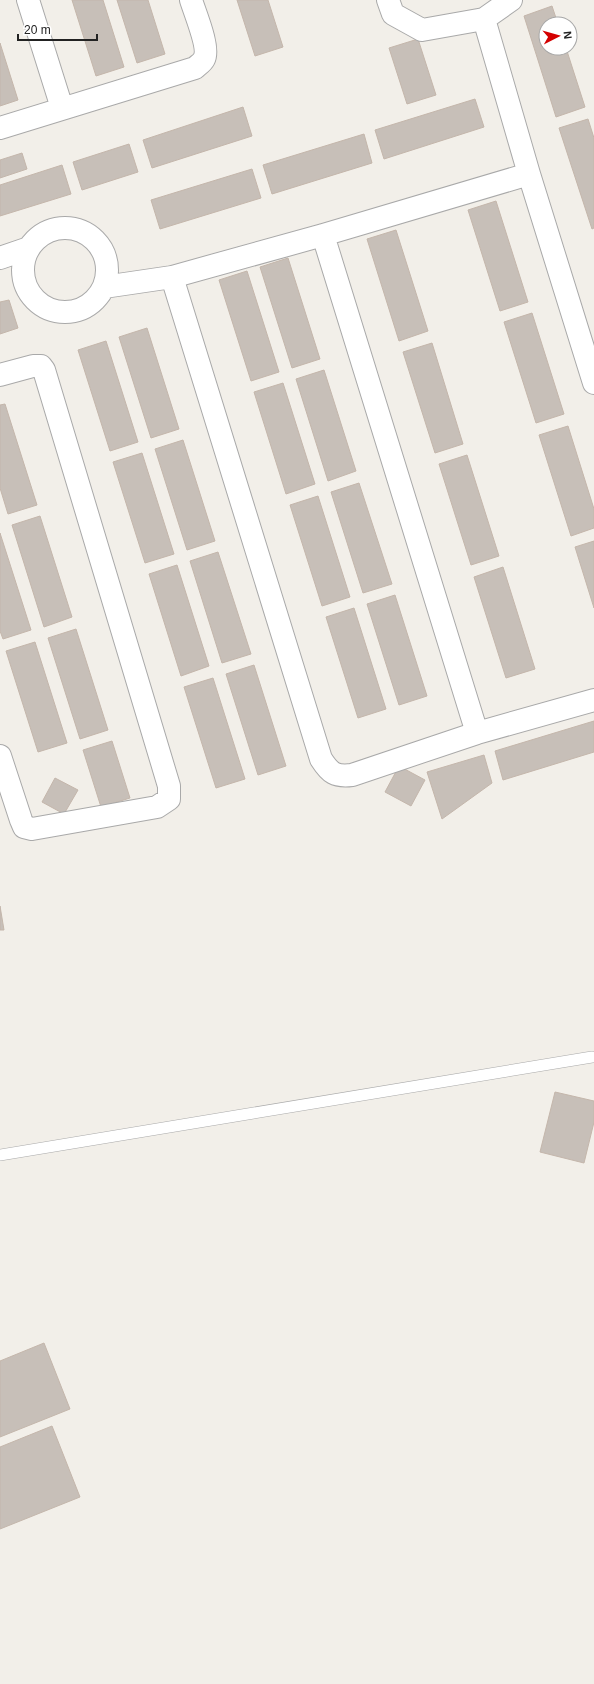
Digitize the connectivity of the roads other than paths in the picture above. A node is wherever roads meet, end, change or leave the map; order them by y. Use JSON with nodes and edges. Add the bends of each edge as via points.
{"nodes":[{"id":1,"x":28,"y":0,"type":"edge"},
{"id":2,"x":192,"y":0,"type":"edge"},
{"id":3,"x":388,"y":0,"type":"edge"},
{"id":4,"x":511,"y":0,"type":"edge"},
{"id":5,"x":484,"y":19,"type":"junction"},
{"id":6,"x":62,"y":108,"type":"junction"},
{"id":7,"x":0,"y":128,"type":"edge"},
{"id":8,"x":529,"y":174,"type":"junction"},
{"id":9,"x":323,"y":235,"type":"junction"},
{"id":10,"x":29,"y":248,"type":"junction"},
{"id":11,"x":0,"y":258,"type":"edge"},
{"id":12,"x":172,"y":277,"type":"junction"},
{"id":13,"x":104,"y":287,"type":"junction"},
{"id":14,"x":0,"y":376,"type":"edge"},
{"id":15,"x":594,"y":383,"type":"edge"},
{"id":16,"x":594,"y":700,"type":"edge"},
{"id":17,"x":477,"y":733,"type":"junction"},
{"id":18,"x":0,"y":756,"type":"edge"},
{"id":19,"x":592,"y":1057,"type":"dead end"},
{"id":20,"x":0,"y":1155,"type":"edge"}],
"edges":[{"from":1,"to":6,"type":"street"},
{"from":2,"to":6,"type":"street","via":[[205,45],[205,59],[201,64],[195,68]]},
{"from":3,"to":5,"type":"street","via":[[394,14],[422,30]]},
{"from":4,"to":5,"type":"street"},
{"from":5,"to":8,"type":"street"},
{"from":6,"to":7,"type":"street"},
{"from":8,"to":9,"type":"street"},
{"from":8,"to":15,"type":"street"},
{"from":9,"to":12,"type":"street"},
{"from":9,"to":17,"type":"street"},
{"from":10,"to":11,"type":"street"},
{"from":10,"to":13,"type":"street","via":[[38,238],[50,231],[64,228],[84,233],[99,246],[106,259]]},
{"from":10,"to":13,"type":"street","via":[[24,261],[23,275],[27,288],[46,308],[59,312],[73,312],[91,303]]},
{"from":12,"to":13,"type":"street"},
{"from":12,"to":17,"type":"street","via":[[319,752],[328,769],[340,777],[352,775]]},
{"from":14,"to":18,"type":"street","via":[[33,366],[41,366],[44,370],[169,786],[169,799],[157,807],[32,829],[24,827]]},
{"from":16,"to":17,"type":"street"},
{"from":19,"to":20,"type":"lane"}]}
